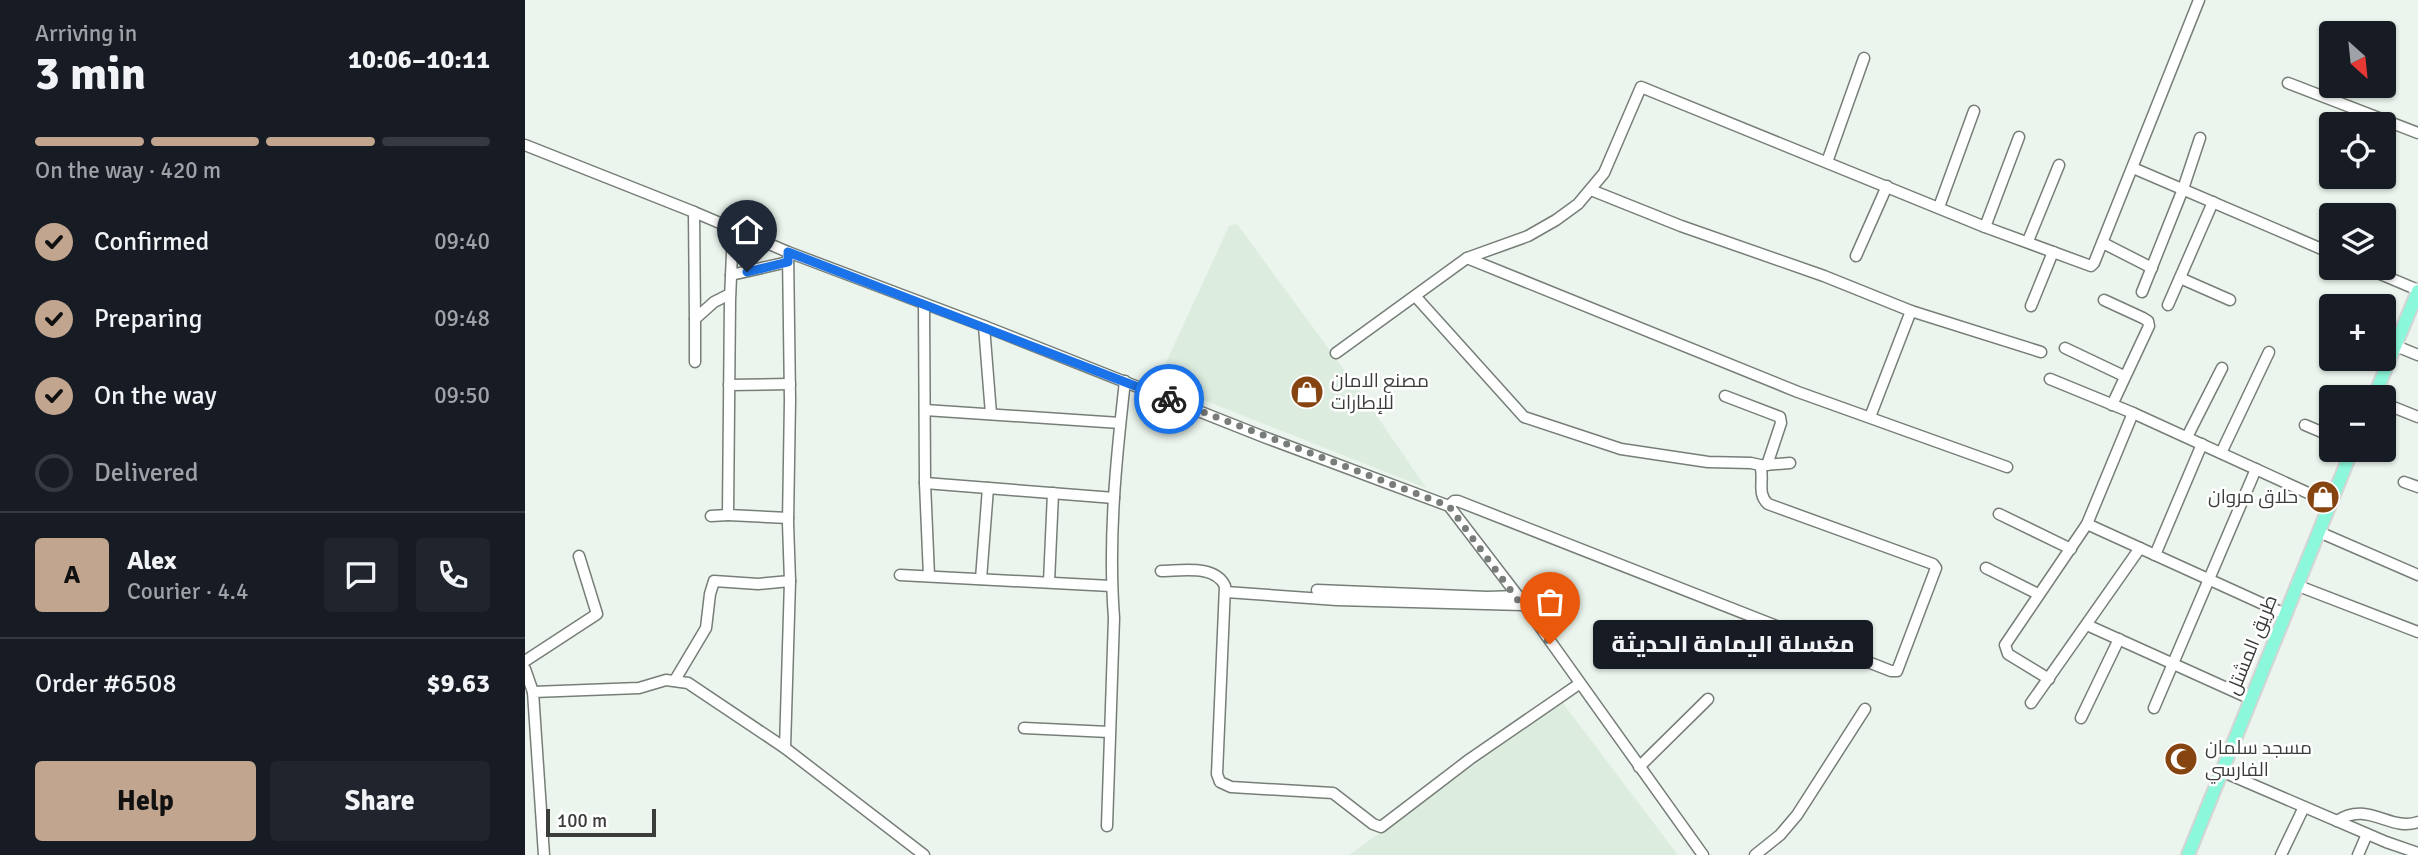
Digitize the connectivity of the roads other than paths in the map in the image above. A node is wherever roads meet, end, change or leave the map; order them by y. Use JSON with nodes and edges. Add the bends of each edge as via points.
{"nodes":[{"id":1,"x":2199,"y":0,"type":"edge"},
{"id":2,"x":1864,"y":58,"type":"dead end"},
{"id":3,"x":2288,"y":83,"type":"dead end"},
{"id":4,"x":1974,"y":111,"type":"dead end"},
{"id":5,"x":2418,"y":134,"type":"edge"},
{"id":6,"x":2019,"y":137,"type":"dead end"},
{"id":7,"x":2200,"y":138,"type":"dead end"},
{"id":8,"x":525,"y":145,"type":"edge"},
{"id":9,"x":1827,"y":162,"type":"junction"},
{"id":10,"x":2059,"y":165,"type":"dead end"},
{"id":11,"x":2133,"y":168,"type":"junction"},
{"id":12,"x":1887,"y":186,"type":"junction"},
{"id":13,"x":2183,"y":189,"type":"junction"},
{"id":14,"x":1591,"y":190,"type":"junction"},
{"id":15,"x":2213,"y":202,"type":"junction"},
{"id":16,"x":1939,"y":206,"type":"junction"},
{"id":17,"x":694,"y":212,"type":"junction"},
{"id":18,"x":1985,"y":227,"type":"junction"},
{"id":19,"x":733,"y":229,"type":"junction"},
{"id":20,"x":2028,"y":241,"type":"junction"},
{"id":21,"x":2103,"y":243,"type":"junction"},
{"id":22,"x":2319,"y":248,"type":"edge"},
{"id":23,"x":2053,"y":252,"type":"junction"},
{"id":24,"x":1856,"y":256,"type":"dead end"},
{"id":25,"x":788,"y":257,"type":"junction"},
{"id":26,"x":1467,"y":258,"type":"junction"},
{"id":27,"x":2152,"y":268,"type":"junction"},
{"id":28,"x":731,"y":275,"type":"junction"},
{"id":29,"x":2180,"y":278,"type":"junction"},
{"id":30,"x":2394,"y":280,"type":"edge"},
{"id":31,"x":2418,"y":290,"type":"edge"},
{"id":32,"x":2142,"y":292,"type":"dead end"},
{"id":33,"x":730,"y":293,"type":"junction"},
{"id":34,"x":1416,"y":297,"type":"junction"},
{"id":35,"x":2104,"y":300,"type":"dead end"},
{"id":36,"x":2230,"y":300,"type":"dead end"},
{"id":37,"x":924,"y":304,"type":"junction"},
{"id":38,"x":2168,"y":305,"type":"dead end"},
{"id":39,"x":2031,"y":306,"type":"dead end"},
{"id":40,"x":1911,"y":311,"type":"junction"},
{"id":41,"x":695,"y":319,"type":"junction"},
{"id":42,"x":984,"y":326,"type":"junction"},
{"id":43,"x":2396,"y":346,"type":"joint"},
{"id":44,"x":2065,"y":348,"type":"dead end"},
{"id":45,"x":2041,"y":352,"type":"dead end"},
{"id":46,"x":2269,"y":352,"type":"dead end"},
{"id":47,"x":1336,"y":353,"type":"dead end"},
{"id":48,"x":2418,"y":355,"type":"edge"},
{"id":49,"x":695,"y":362,"type":"dead end"},
{"id":50,"x":2223,"y":368,"type":"dead end"},
{"id":51,"x":2124,"y":376,"type":"junction"},
{"id":52,"x":2050,"y":379,"type":"dead end"},
{"id":53,"x":1125,"y":381,"type":"junction"},
{"id":54,"x":790,"y":384,"type":"junction"},
{"id":55,"x":729,"y":385,"type":"junction"},
{"id":56,"x":1725,"y":396,"type":"dead end"},
{"id":57,"x":2112,"y":405,"type":"junction"},
{"id":58,"x":2396,"y":408,"type":"edge"},
{"id":59,"x":925,"y":410,"type":"junction"},
{"id":60,"x":2133,"y":413,"type":"junction"},
{"id":61,"x":991,"y":414,"type":"junction"},
{"id":62,"x":2418,"y":417,"type":"edge"},
{"id":63,"x":1870,"y":418,"type":"junction"},
{"id":64,"x":1120,"y":423,"type":"junction"},
{"id":65,"x":2305,"y":425,"type":"dead end"},
{"id":66,"x":2319,"y":431,"type":"edge"},
{"id":67,"x":2187,"y":437,"type":"junction"},
{"id":68,"x":2202,"y":444,"type":"junction"},
{"id":69,"x":2221,"y":453,"type":"junction"},
{"id":70,"x":2347,"y":462,"type":"edge"},
{"id":71,"x":1790,"y":463,"type":"dead end"},
{"id":72,"x":1764,"y":465,"type":"junction"},
{"id":73,"x":2007,"y":467,"type":"dead end"},
{"id":74,"x":2256,"y":468,"type":"junction"},
{"id":75,"x":2404,"y":482,"type":"dead end"},
{"id":76,"x":925,"y":483,"type":"junction"},
{"id":77,"x":2418,"y":487,"type":"edge"},
{"id":78,"x":988,"y":488,"type":"junction"},
{"id":79,"x":1053,"y":493,"type":"junction"},
{"id":80,"x":1114,"y":498,"type":"junction"},
{"id":81,"x":2330,"y":503,"type":"junction"},
{"id":82,"x":1449,"y":506,"type":"junction"},
{"id":83,"x":1999,"y":514,"type":"dead end"},
{"id":84,"x":728,"y":515,"type":"junction"},
{"id":85,"x":711,"y":516,"type":"dead end"},
{"id":86,"x":788,"y":518,"type":"junction"},
{"id":87,"x":2087,"y":524,"type":"junction"},
{"id":88,"x":2319,"y":532,"type":"junction"},
{"id":89,"x":2140,"y":548,"type":"junction"},
{"id":90,"x":2071,"y":549,"type":"junction"},
{"id":91,"x":2155,"y":555,"type":"junction"},
{"id":92,"x":579,"y":556,"type":"dead end"},
{"id":93,"x":1986,"y":568,"type":"dead end"},
{"id":94,"x":1161,"y":571,"type":"dead end"},
{"id":95,"x":901,"y":575,"type":"dead end"},
{"id":96,"x":2418,"y":575,"type":"edge"},
{"id":97,"x":929,"y":576,"type":"junction"},
{"id":98,"x":981,"y":579,"type":"junction"},
{"id":99,"x":2208,"y":579,"type":"junction"},
{"id":100,"x":790,"y":581,"type":"junction"},
{"id":101,"x":1049,"y":582,"type":"junction"},
{"id":102,"x":2296,"y":585,"type":"junction"},
{"id":103,"x":1111,"y":586,"type":"junction"},
{"id":104,"x":1317,"y":590,"type":"dead end"},
{"id":105,"x":1226,"y":592,"type":"junction"},
{"id":106,"x":2038,"y":594,"type":"junction"},
{"id":107,"x":1520,"y":601,"type":"junction"},
{"id":108,"x":2285,"y":614,"type":"junction"},
{"id":109,"x":2087,"y":625,"type":"junction"},
{"id":110,"x":2418,"y":632,"type":"edge"},
{"id":111,"x":2119,"y":639,"type":"junction"},
{"id":112,"x":525,"y":662,"type":"edge"},
{"id":113,"x":2172,"y":663,"type":"junction"},
{"id":114,"x":525,"y":669,"type":"edge"},
{"id":115,"x":2049,"y":679,"type":"junction"},
{"id":116,"x":675,"y":680,"type":"junction"},
{"id":117,"x":1579,"y":684,"type":"junction"},
{"id":118,"x":533,"y":692,"type":"junction"},
{"id":119,"x":1708,"y":699,"type":"dead end"},
{"id":120,"x":2251,"y":699,"type":"junction"},
{"id":121,"x":2031,"y":703,"type":"dead end"},
{"id":122,"x":2154,"y":708,"type":"dead end"},
{"id":123,"x":1865,"y":709,"type":"dead end"},
{"id":124,"x":2081,"y":718,"type":"dead end"},
{"id":125,"x":1024,"y":728,"type":"dead end"},
{"id":126,"x":1109,"y":732,"type":"junction"},
{"id":127,"x":785,"y":748,"type":"junction"},
{"id":128,"x":538,"y":753,"type":"junction"},
{"id":129,"x":525,"y":759,"type":"edge"},
{"id":130,"x":1639,"y":767,"type":"junction"},
{"id":131,"x":2221,"y":771,"type":"junction"},
{"id":132,"x":2304,"y":807,"type":"junction"},
{"id":133,"x":2337,"y":821,"type":"junction"},
{"id":134,"x":2418,"y":822,"type":"edge"},
{"id":135,"x":1107,"y":826,"type":"dead end"},
{"id":136,"x":2367,"y":834,"type":"junction"},
{"id":137,"x":2418,"y":853,"type":"edge"},
{"id":138,"x":544,"y":855,"type":"edge"},
{"id":139,"x":924,"y":855,"type":"edge"},
{"id":140,"x":1703,"y":855,"type":"edge"},
{"id":141,"x":1755,"y":855,"type":"edge"},
{"id":142,"x":2188,"y":855,"type":"edge"},
{"id":143,"x":2281,"y":855,"type":"edge"},
{"id":144,"x":2358,"y":855,"type":"edge"}],
"edges":[{"from":1,"to":11,"type":"street"},
{"from":2,"to":9,"type":"street"},
{"from":3,"to":5,"type":"street"},
{"from":4,"to":16,"type":"street"},
{"from":6,"to":18,"type":"street"},
{"from":7,"to":13,"type":"street"},
{"from":8,"to":17,"type":"street"},
{"from":9,"to":12,"type":"street"},
{"from":9,"to":14,"type":"street","via":[[1641,87],[1615,153]]},
{"from":10,"to":20,"type":"street"},
{"from":11,"to":13,"type":"street"},
{"from":11,"to":21,"type":"street"},
{"from":12,"to":16,"type":"street"},
{"from":12,"to":24,"type":"street"},
{"from":13,"to":15,"type":"street"},
{"from":13,"to":27,"type":"street"},
{"from":14,"to":26,"type":"street","via":[[1578,204],[1528,236]]},
{"from":14,"to":40,"type":"street"},
{"from":15,"to":22,"type":"street"},
{"from":15,"to":29,"type":"street"},
{"from":16,"to":18,"type":"street"},
{"from":17,"to":19,"type":"street"},
{"from":17,"to":41,"type":"street"},
{"from":18,"to":20,"type":"street"},
{"from":19,"to":25,"type":"street"},
{"from":19,"to":28,"type":"street"},
{"from":20,"to":23,"type":"street"},
{"from":21,"to":23,"type":"street","via":[[2091,266]]},
{"from":21,"to":27,"type":"street"},
{"from":23,"to":39,"type":"street"},
{"from":25,"to":28,"type":"street"},
{"from":25,"to":37,"type":"street"},
{"from":25,"to":54,"type":"street"},
{"from":26,"to":34,"type":"street"},
{"from":26,"to":63,"type":"street"},
{"from":27,"to":32,"type":"street"},
{"from":28,"to":33,"type":"street"},
{"from":29,"to":36,"type":"street"},
{"from":29,"to":38,"type":"street"},
{"from":30,"to":31,"type":"street"},
{"from":31,"to":43,"type":"main road"},
{"from":33,"to":41,"type":"street"},
{"from":33,"to":55,"type":"street"},
{"from":34,"to":47,"type":"street"},
{"from":34,"to":72,"type":"street","via":[[1524,417],[1621,449]]},
{"from":35,"to":51,"type":"street","via":[[2148,321]]},
{"from":37,"to":42,"type":"street"},
{"from":37,"to":59,"type":"street"},
{"from":40,"to":45,"type":"street"},
{"from":40,"to":63,"type":"street"},
{"from":41,"to":49,"type":"street"},
{"from":42,"to":53,"type":"street"},
{"from":42,"to":61,"type":"street"},
{"from":43,"to":48,"type":"street"},
{"from":44,"to":51,"type":"street"},
{"from":46,"to":69,"type":"street"},
{"from":50,"to":67,"type":"street"},
{"from":51,"to":57,"type":"street"},
{"from":52,"to":57,"type":"street"},
{"from":53,"to":64,"type":"street"},
{"from":53,"to":82,"type":"street"},
{"from":54,"to":55,"type":"street"},
{"from":54,"to":86,"type":"street"},
{"from":55,"to":84,"type":"street"},
{"from":56,"to":72,"type":"street","via":[[1780,417]]},
{"from":57,"to":60,"type":"street"},
{"from":58,"to":62,"type":"street"},
{"from":59,"to":61,"type":"street"},
{"from":59,"to":76,"type":"street"},
{"from":60,"to":67,"type":"street"},
{"from":60,"to":87,"type":"street"},
{"from":61,"to":64,"type":"street"},
{"from":63,"to":73,"type":"street"},
{"from":64,"to":80,"type":"street"},
{"from":65,"to":66,"type":"street"},
{"from":67,"to":68,"type":"street"},
{"from":68,"to":69,"type":"street"},
{"from":68,"to":91,"type":"street"},
{"from":69,"to":74,"type":"street"},
{"from":70,"to":81,"type":"main road","name":"طريق المشتل"},
{"from":71,"to":72,"type":"street"},
{"from":72,"to":82,"type":"street","via":[[1760,492],[1768,504],[1936,568],[1897,671],[1458,501]]},
{"from":74,"to":81,"type":"street"},
{"from":74,"to":99,"type":"street"},
{"from":75,"to":77,"type":"street"},
{"from":76,"to":78,"type":"street"},
{"from":76,"to":97,"type":"street"},
{"from":78,"to":79,"type":"street"},
{"from":78,"to":98,"type":"street"},
{"from":79,"to":80,"type":"street"},
{"from":79,"to":101,"type":"street"},
{"from":80,"to":103,"type":"street"},
{"from":81,"to":88,"type":"main road","name":"طريق المشتل"},
{"from":82,"to":107,"type":"street"},
{"from":83,"to":90,"type":"street"},
{"from":84,"to":85,"type":"street"},
{"from":84,"to":86,"type":"street"},
{"from":86,"to":100,"type":"street"},
{"from":87,"to":89,"type":"street"},
{"from":87,"to":90,"type":"street"},
{"from":88,"to":96,"type":"street"},
{"from":88,"to":102,"type":"main road","name":"طريق المشتل"},
{"from":89,"to":91,"type":"street"},
{"from":89,"to":109,"type":"street"},
{"from":90,"to":106,"type":"street"},
{"from":91,"to":99,"type":"street"},
{"from":92,"to":112,"type":"street","via":[[597,614]]},
{"from":93,"to":106,"type":"street"},
{"from":94,"to":105,"type":"street","via":[[1210,571],[1223,580]]},
{"from":95,"to":97,"type":"street"},
{"from":97,"to":98,"type":"street"},
{"from":98,"to":101,"type":"street"},
{"from":99,"to":108,"type":"street"},
{"from":99,"to":113,"type":"street"},
{"from":100,"to":116,"type":"street","via":[[714,581],[706,628]]},
{"from":100,"to":127,"type":"street"},
{"from":101,"to":103,"type":"street"},
{"from":102,"to":108,"type":"main road","name":"طريق المشتل"},
{"from":102,"to":110,"type":"street"},
{"from":103,"to":126,"type":"street"},
{"from":104,"to":107,"type":"street"},
{"from":105,"to":107,"type":"street","via":[[1337,600]]},
{"from":105,"to":117,"type":"street","via":[[1218,779],[1231,787],[1333,793],[1378,827]]},
{"from":106,"to":115,"type":"street","via":[[2005,649]]},
{"from":107,"to":117,"type":"street"},
{"from":108,"to":120,"type":"main road","name":"طريق المشتل"},
{"from":109,"to":111,"type":"street"},
{"from":109,"to":115,"type":"street"},
{"from":111,"to":113,"type":"street"},
{"from":111,"to":124,"type":"street"},
{"from":113,"to":120,"type":"street"},
{"from":113,"to":122,"type":"street"},
{"from":114,"to":118,"type":"street"},
{"from":115,"to":121,"type":"street"},
{"from":116,"to":118,"type":"street","via":[[639,688]]},
{"from":116,"to":127,"type":"street","via":[[697,688]]},
{"from":117,"to":130,"type":"street"},
{"from":118,"to":128,"type":"street"},
{"from":119,"to":130,"type":"street"},
{"from":120,"to":131,"type":"main road","name":"طريق المشتل"},
{"from":123,"to":141,"type":"street","via":[[1797,815]]},
{"from":125,"to":126,"type":"street"},
{"from":126,"to":135,"type":"street"},
{"from":127,"to":139,"type":"street"},
{"from":128,"to":129,"type":"street"},
{"from":128,"to":138,"type":"street"},
{"from":130,"to":140,"type":"street"},
{"from":131,"to":132,"type":"street"},
{"from":131,"to":142,"type":"main road","name":"طريق المشتل"},
{"from":132,"to":133,"type":"street"},
{"from":132,"to":143,"type":"street"},
{"from":133,"to":134,"type":"street","via":[[2365,813],[2410,825]]},
{"from":133,"to":136,"type":"street"},
{"from":136,"to":137,"type":"street"},
{"from":136,"to":144,"type":"street"}]}
